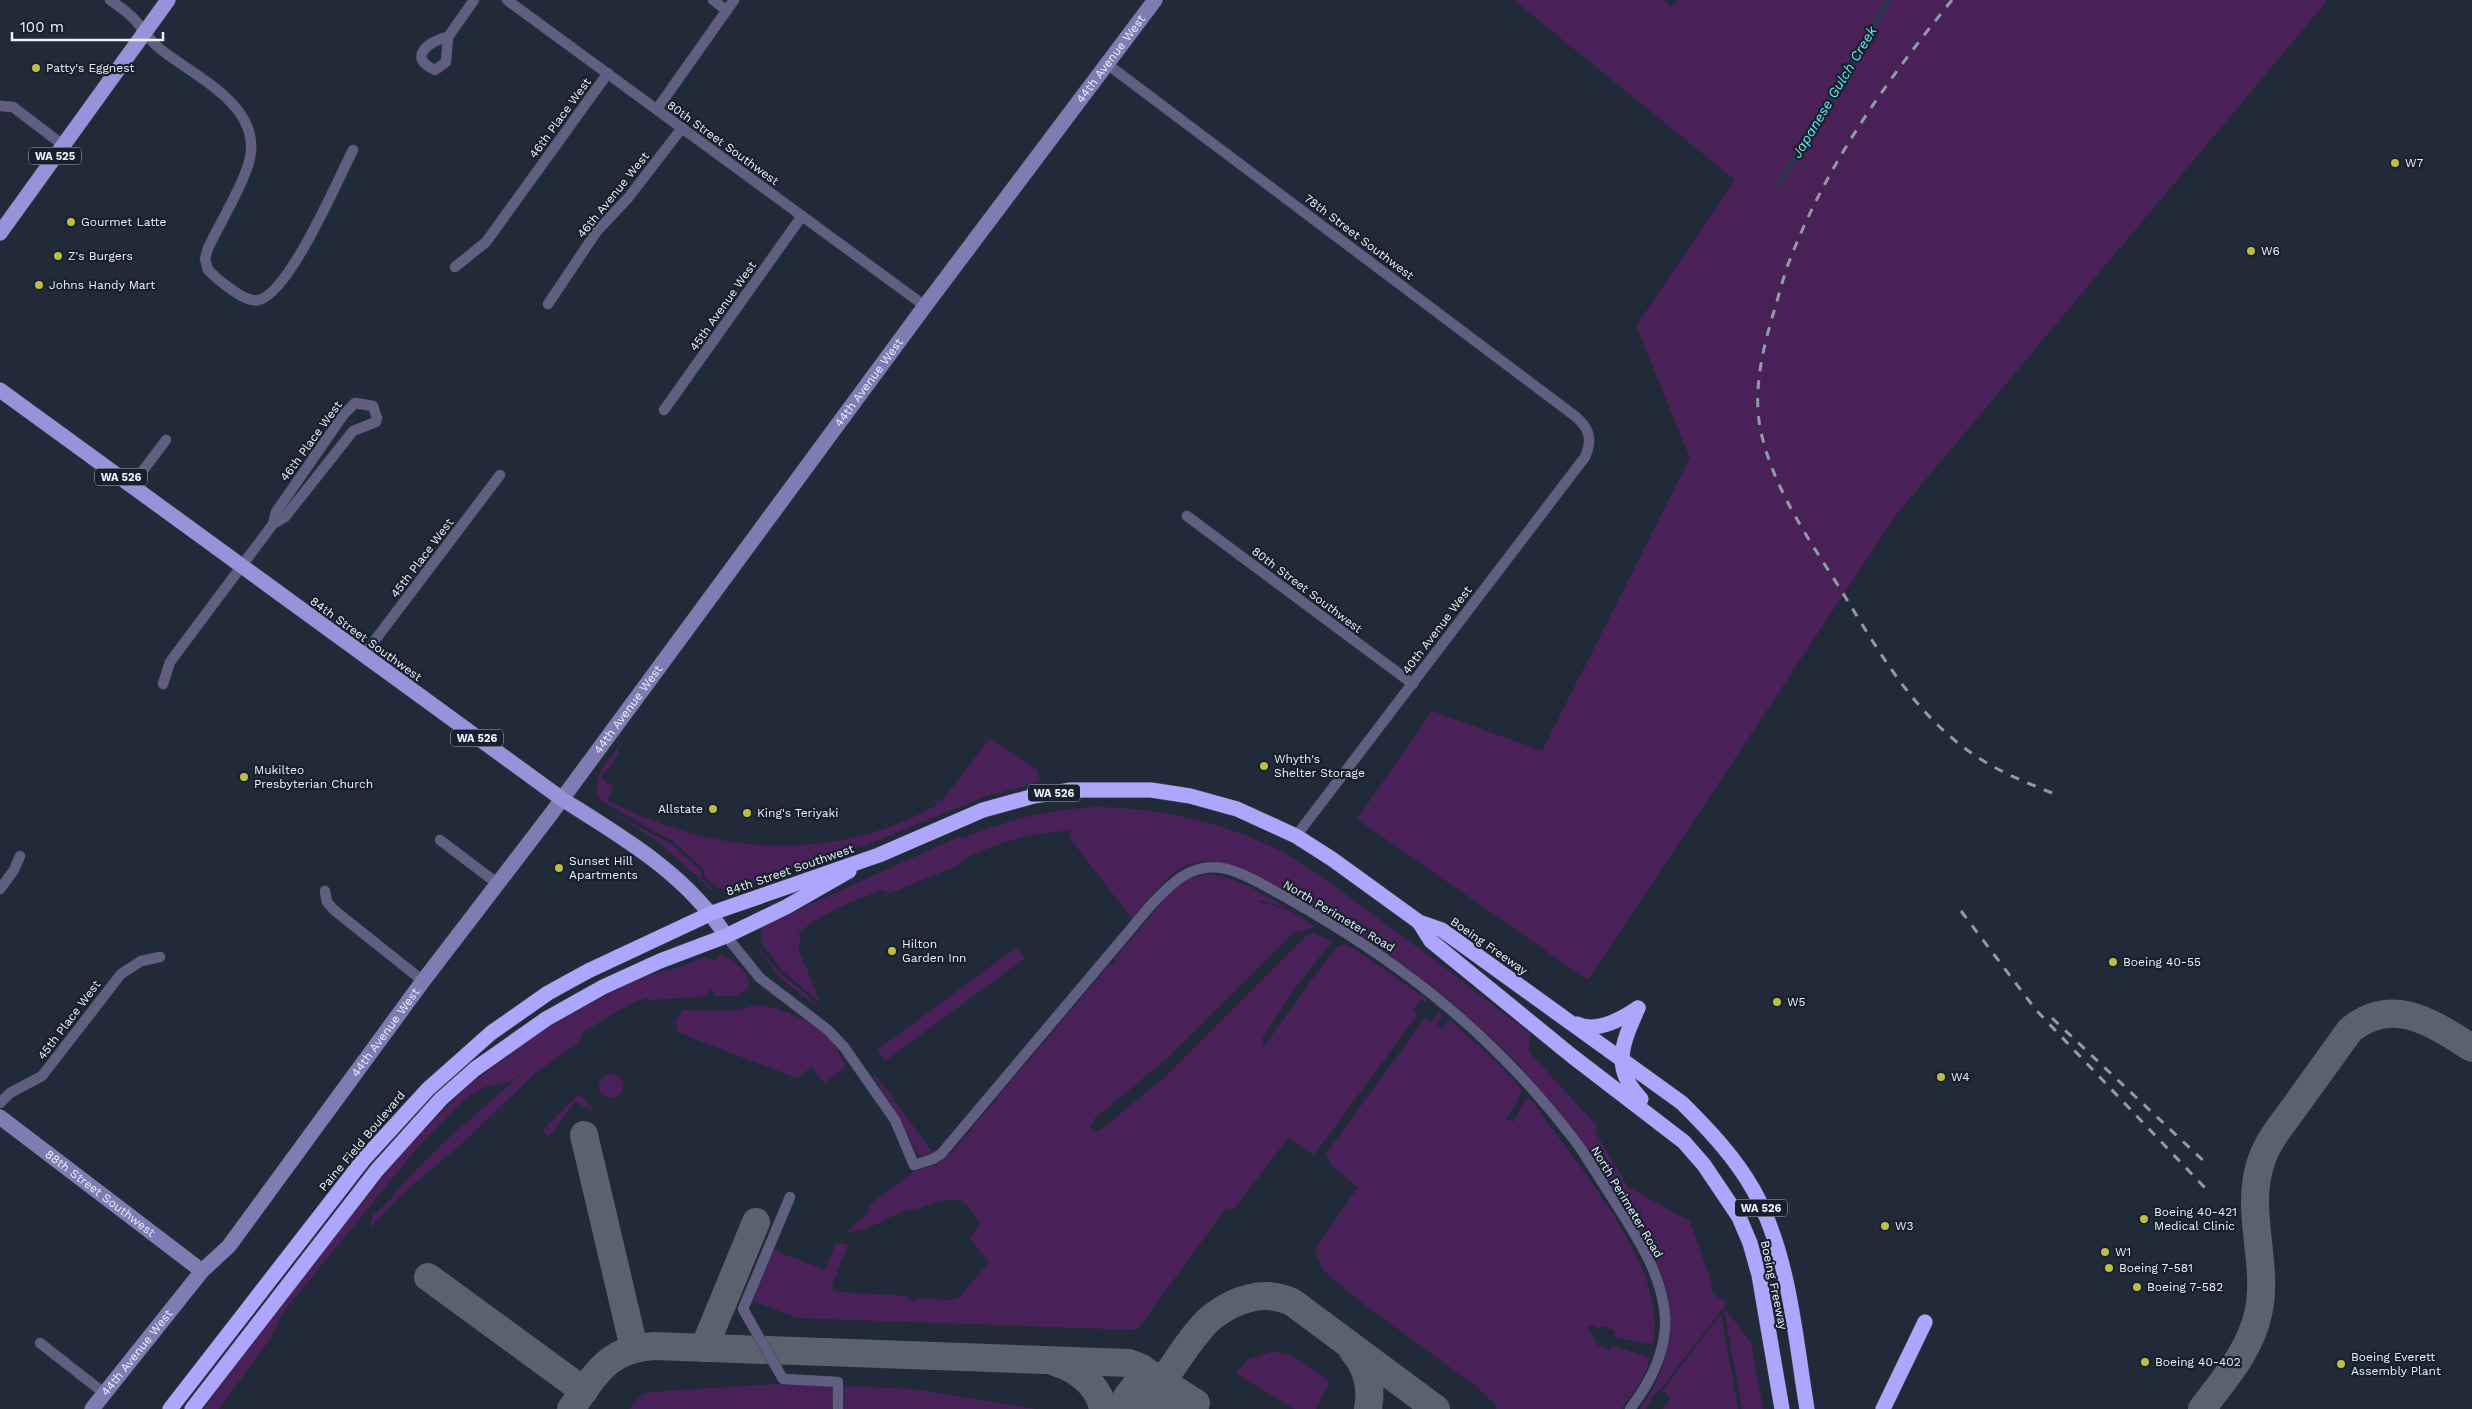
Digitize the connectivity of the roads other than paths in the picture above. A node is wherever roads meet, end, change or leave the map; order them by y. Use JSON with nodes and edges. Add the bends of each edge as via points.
{"nodes":[{"id":1,"x":110,"y":0,"type":"edge"},
{"id":2,"x":168,"y":0,"type":"edge"},
{"id":3,"x":474,"y":0,"type":"edge"},
{"id":4,"x":507,"y":0,"type":"edge"},
{"id":5,"x":713,"y":0,"type":"edge"},
{"id":6,"x":734,"y":0,"type":"edge"},
{"id":7,"x":1155,"y":0,"type":"edge"},
{"id":8,"x":726,"y":10,"type":"junction"},
{"id":9,"x":145,"y":32,"type":"junction"},
{"id":10,"x":448,"y":38,"type":"dead end"},
{"id":11,"x":1107,"y":64,"type":"junction"},
{"id":12,"x":608,"y":73,"type":"junction"},
{"id":13,"x":0,"y":106,"type":"edge"},
{"id":14,"x":657,"y":109,"type":"junction"},
{"id":15,"x":682,"y":128,"type":"junction"},
{"id":16,"x":63,"y":145,"type":"junction"},
{"id":17,"x":353,"y":150,"type":"dead end"},
{"id":18,"x":802,"y":216,"type":"junction"},
{"id":19,"x":0,"y":233,"type":"edge"},
{"id":20,"x":455,"y":267,"type":"dead end"},
{"id":21,"x":548,"y":304,"type":"dead end"},
{"id":22,"x":925,"y":306,"type":"junction"},
{"id":23,"x":0,"y":390,"type":"edge"},
{"id":24,"x":664,"y":410,"type":"dead end"},
{"id":25,"x":1590,"y":436,"type":"joint"},
{"id":26,"x":166,"y":440,"type":"dead end"},
{"id":27,"x":500,"y":475,"type":"dead end"},
{"id":28,"x":132,"y":485,"type":"junction"},
{"id":29,"x":1187,"y":516,"type":"dead end"},
{"id":30,"x":273,"y":524,"type":"junction"},
{"id":31,"x":241,"y":566,"type":"junction"},
{"id":32,"x":363,"y":656,"type":"junction"},
{"id":33,"x":164,"y":684,"type":"dead end"},
{"id":34,"x":1413,"y":684,"type":"junction"},
{"id":35,"x":562,"y":799,"type":"junction"},
{"id":36,"x":1296,"y":836,"type":"junction"},
{"id":37,"x":440,"y":840,"type":"dead end"},
{"id":38,"x":879,"y":855,"type":"junction"},
{"id":39,"x":20,"y":856,"type":"dead end"},
{"id":40,"x":498,"y":884,"type":"junction"},
{"id":41,"x":0,"y":889,"type":"edge"},
{"id":42,"x":325,"y":891,"type":"dead end"},
{"id":43,"x":712,"y":913,"type":"junction"},
{"id":44,"x":1419,"y":922,"type":"junction"},
{"id":45,"x":726,"y":936,"type":"junction"},
{"id":46,"x":160,"y":957,"type":"dead end"},
{"id":47,"x":423,"y":981,"type":"junction"},
{"id":48,"x":1569,"y":1020,"type":"junction"},
{"id":49,"x":1621,"y":1058,"type":"junction"},
{"id":50,"x":0,"y":1103,"type":"edge"},
{"id":51,"x":0,"y":1117,"type":"edge"},
{"id":52,"x":1684,"y":1142,"type":"junction"},
{"id":53,"x":914,"y":1165,"type":"joint"},
{"id":54,"x":790,"y":1197,"type":"dead end"},
{"id":55,"x":202,"y":1271,"type":"junction"},
{"id":56,"x":1925,"y":1322,"type":"dead end"},
{"id":57,"x":40,"y":1343,"type":"dead end"},
{"id":58,"x":104,"y":1393,"type":"junction"},
{"id":59,"x":92,"y":1409,"type":"edge"},
{"id":60,"x":170,"y":1409,"type":"edge"},
{"id":61,"x":192,"y":1409,"type":"edge"},
{"id":62,"x":838,"y":1409,"type":"edge"},
{"id":63,"x":1630,"y":1409,"type":"edge"},
{"id":64,"x":1782,"y":1409,"type":"edge"},
{"id":65,"x":1806,"y":1409,"type":"edge"},
{"id":66,"x":1883,"y":1409,"type":"edge"}],
"edges":[{"from":1,"to":9,"type":"street","via":[[132,16]]},
{"from":2,"to":9,"type":"main road","number":"WA 525"},
{"from":3,"to":10,"type":"street"},
{"from":4,"to":12,"type":"street","name":"80th Street Southwest"},
{"from":5,"to":8,"type":"street"},
{"from":6,"to":8,"type":"street"},
{"from":7,"to":11,"type":"street","name":"44th Avenue West"},
{"from":8,"to":14,"type":"street"},
{"from":9,"to":16,"type":"main road","number":"WA 525"},
{"from":9,"to":17,"type":"street","via":[[157,47],[225,97],[240,111],[247,125],[250,159],[205,259],[208,270],[243,296],[258,300],[267,297],[275,288],[310,240]]},
{"from":11,"to":22,"type":"street","name":"44th Avenue West"},
{"from":11,"to":25,"type":"street","name":"78th Street Southwest","via":[[1576,416]]},
{"from":12,"to":14,"type":"street","name":"80th Street Southwest"},
{"from":12,"to":20,"type":"street","name":"46th Place West","via":[[486,242]]},
{"from":13,"to":16,"type":"street","via":[[14,107]]},
{"from":14,"to":15,"type":"street","name":"80th Street Southwest"},
{"from":15,"to":18,"type":"street","name":"80th Street Southwest"},
{"from":15,"to":21,"type":"street","name":"46th Avenue West","via":[[628,198],[596,231]]},
{"from":16,"to":19,"type":"main road","number":"WA 525"},
{"from":18,"to":22,"type":"street","name":"80th Street Southwest"},
{"from":18,"to":24,"type":"street","name":"45th Avenue West"},
{"from":22,"to":35,"type":"street","name":"44th Avenue West"},
{"from":23,"to":28,"type":"main road","name":"84th Street Southwest","number":"WA 526"},
{"from":25,"to":34,"type":"street","name":"40th Avenue West","via":[[1584,456]]},
{"from":26,"to":28,"type":"street"},
{"from":27,"to":32,"type":"street","name":"45th Place West"},
{"from":28,"to":31,"type":"main road","name":"84th Street Southwest","number":"WA 526"},
{"from":29,"to":34,"type":"street","name":"80th Street Southwest"},
{"from":30,"to":30,"type":"street","name":"46th Place West","via":[[276,512],[344,414],[355,403],[373,406],[376,422],[353,431],[285,516]]},
{"from":30,"to":31,"type":"street","name":"46th Place West"},
{"from":31,"to":32,"type":"main road","name":"84th Street Southwest","number":"WA 526"},
{"from":31,"to":33,"type":"street","name":"46th Place West","via":[[170,662]]},
{"from":32,"to":35,"type":"main road","name":"84th Street Southwest","number":"WA 526"},
{"from":34,"to":36,"type":"street","name":"40th Avenue West"},
{"from":35,"to":40,"type":"street","name":"44th Avenue West"},
{"from":35,"to":43,"type":"main road","name":"84th Street Southwest","number":"WA 526","via":[[644,852]]},
{"from":36,"to":38,"type":"highway","name":"84th Street Southwest","number":"WA 526","via":[[1237,809],[1190,796],[1152,790],[1071,790],[983,810]]},
{"from":36,"to":44,"type":"highway","name":"84th Street Southwest","number":"WA 526"},
{"from":37,"to":40,"type":"street"},
{"from":38,"to":43,"type":"highway","name":"84th Street Southwest","number":"WA 526"},
{"from":38,"to":45,"type":"highway","name":"84th Street Southwest","number":"WA 526"},
{"from":39,"to":41,"type":"street"},
{"from":40,"to":47,"type":"street","name":"44th Avenue West"},
{"from":42,"to":47,"type":"street","via":[[326,902],[334,910]]},
{"from":43,"to":45,"type":"main road","name":"84th Street Southwest","number":"WA 526"},
{"from":43,"to":60,"type":"highway","name":"Paine Field Boulevard","via":[[588,971],[548,994],[491,1033],[428,1089],[364,1159]]},
{"from":44,"to":48,"type":"highway","name":"Boeing Freeway","number":"WA 526","via":[[1442,930]]},
{"from":44,"to":52,"type":"highway","name":"Boeing Freeway","number":"WA 526","via":[[1431,941]]},
{"from":45,"to":53,"type":"street","name":"84th Street Southwest","via":[[760,978],[822,1025],[844,1047],[895,1120]]},
{"from":45,"to":61,"type":"highway","via":[[660,961],[603,988],[546,1019],[475,1069],[434,1106],[378,1170]]},
{"from":46,"to":50,"type":"street","name":"45th Place West","via":[[141,961],[121,974],[42,1076]]},
{"from":47,"to":55,"type":"street","name":"44th Avenue West","via":[[229,1246]]},
{"from":48,"to":49,"type":"highway","name":"Boeing Freeway","number":"WA 526"},
{"from":48,"to":49,"type":"highway","via":[[1586,1028],[1594,1027],[1638,1008]]},
{"from":49,"to":52,"type":"highway","via":[[1624,1079],[1629,1086]]},
{"from":49,"to":65,"type":"highway","name":"Boeing Freeway","number":"WA 526","via":[[1682,1103],[1708,1129],[1733,1158],[1754,1192],[1775,1240],[1787,1287]]},
{"from":51,"to":55,"type":"street","name":"88th Street Southwest"},
{"from":52,"to":64,"type":"highway","name":"Boeing Freeway","number":"WA 526","via":[[1724,1193],[1750,1243],[1759,1276]]},
{"from":53,"to":63,"type":"street","name":"North Perimeter Road","via":[[941,1154],[1168,887],[1192,870],[1222,868],[1290,900],[1393,962],[1488,1040],[1532,1087],[1577,1144],[1648,1258],[1663,1302],[1664,1336],[1660,1354],[1647,1384]]},
{"from":54,"to":62,"type":"street","via":[[743,1309],[783,1379],[838,1382]]},
{"from":55,"to":58,"type":"street","name":"44th Avenue West"},
{"from":56,"to":66,"type":"highway"},
{"from":57,"to":58,"type":"street"},
{"from":58,"to":59,"type":"street","name":"44th Avenue West"}]}
